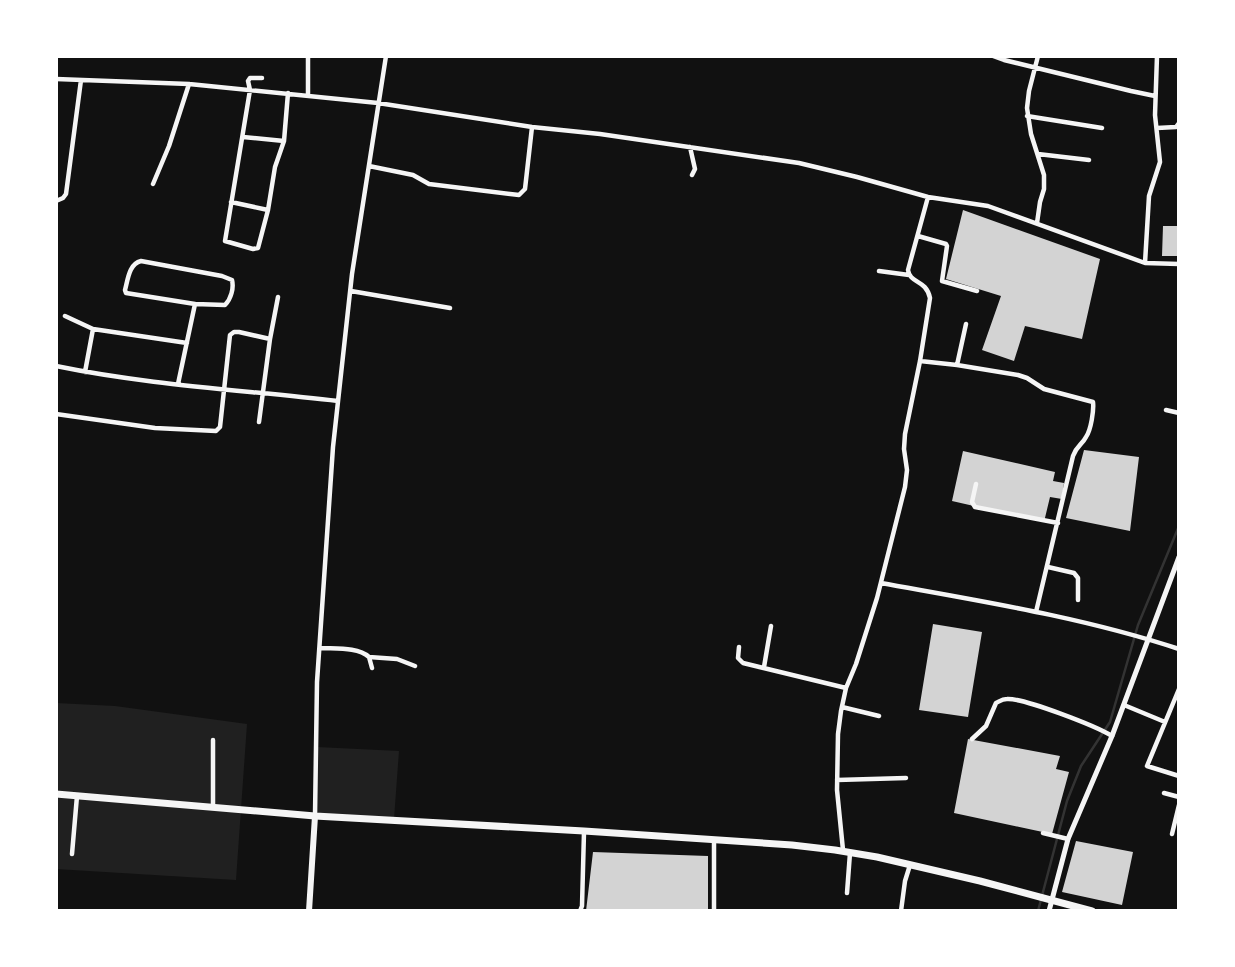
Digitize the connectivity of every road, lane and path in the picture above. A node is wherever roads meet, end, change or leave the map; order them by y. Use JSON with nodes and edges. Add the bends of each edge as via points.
{"nodes":[{"id":1,"x":308,"y":56,"type":"edge"},
{"id":2,"x":386,"y":56,"type":"edge"},
{"id":3,"x":993,"y":56,"type":"edge"},
{"id":4,"x":1038,"y":56,"type":"edge"},
{"id":5,"x":1157,"y":56,"type":"edge"},
{"id":6,"x":1036,"y":67,"type":"junction"},
{"id":7,"x":262,"y":78,"type":"dead end"},
{"id":8,"x":56,"y":79,"type":"edge"},
{"id":9,"x":81,"y":80,"type":"junction"},
{"id":10,"x":188,"y":84,"type":"junction"},
{"id":11,"x":250,"y":90,"type":"junction"},
{"id":12,"x":288,"y":93,"type":"junction"},
{"id":13,"x":308,"y":95,"type":"junction"},
{"id":14,"x":1155,"y":96,"type":"junction"},
{"id":15,"x":378,"y":103,"type":"junction"},
{"id":16,"x":1027,"y":116,"type":"junction"},
{"id":17,"x":1179,"y":123,"type":"edge"},
{"id":18,"x":532,"y":127,"type":"junction"},
{"id":19,"x":1102,"y":128,"type":"dead end"},
{"id":20,"x":1157,"y":128,"type":"junction"},
{"id":21,"x":243,"y":136,"type":"junction"},
{"id":22,"x":284,"y":141,"type":"junction"},
{"id":23,"x":690,"y":147,"type":"junction"},
{"id":24,"x":1038,"y":154,"type":"junction"},
{"id":25,"x":1089,"y":160,"type":"dead end"},
{"id":26,"x":369,"y":166,"type":"junction"},
{"id":27,"x":692,"y":175,"type":"dead end"},
{"id":28,"x":153,"y":184,"type":"dead end"},
{"id":29,"x":928,"y":197,"type":"junction"},
{"id":30,"x":56,"y":201,"type":"edge"},
{"id":31,"x":231,"y":202,"type":"junction"},
{"id":32,"x":268,"y":210,"type":"junction"},
{"id":33,"x":1037,"y":223,"type":"junction"},
{"id":34,"x":918,"y":236,"type":"junction"},
{"id":35,"x":1145,"y":262,"type":"junction"},
{"id":36,"x":1179,"y":264,"type":"edge"},
{"id":37,"x":879,"y":271,"type":"dead end"},
{"id":38,"x":909,"y":275,"type":"junction"},
{"id":39,"x":351,"y":291,"type":"junction"},
{"id":40,"x":977,"y":291,"type":"dead end"},
{"id":41,"x":278,"y":297,"type":"dead end"},
{"id":42,"x":195,"y":304,"type":"junction"},
{"id":43,"x":450,"y":308,"type":"dead end"},
{"id":44,"x":65,"y":316,"type":"dead end"},
{"id":45,"x":966,"y":324,"type":"dead end"},
{"id":46,"x":93,"y":329,"type":"junction"},
{"id":47,"x":270,"y":339,"type":"junction"},
{"id":48,"x":187,"y":343,"type":"junction"},
{"id":49,"x":920,"y":361,"type":"junction"},
{"id":50,"x":957,"y":365,"type":"junction"},
{"id":51,"x":56,"y":366,"type":"edge"},
{"id":52,"x":85,"y":372,"type":"junction"},
{"id":53,"x":178,"y":384,"type":"junction"},
{"id":54,"x":225,"y":389,"type":"junction"},
{"id":55,"x":262,"y":392,"type":"junction"},
{"id":56,"x":338,"y":401,"type":"junction"},
{"id":57,"x":1166,"y":410,"type":"dead end"},
{"id":58,"x":1179,"y":413,"type":"edge"},
{"id":59,"x":56,"y":414,"type":"edge"},
{"id":60,"x":259,"y":422,"type":"dead end"},
{"id":61,"x":976,"y":484,"type":"dead end"},
{"id":62,"x":1058,"y":523,"type":"junction"},
{"id":63,"x":1179,"y":557,"type":"edge"},
{"id":64,"x":1048,"y":567,"type":"junction"},
{"id":65,"x":880,"y":583,"type":"junction"},
{"id":66,"x":1078,"y":600,"type":"dead end"},
{"id":67,"x":1036,"y":612,"type":"junction"},
{"id":68,"x":771,"y":626,"type":"dead end"},
{"id":69,"x":1145,"y":638,"type":"junction"},
{"id":70,"x":739,"y":647,"type":"dead end"},
{"id":71,"x":320,"y":648,"type":"junction"},
{"id":72,"x":1179,"y":649,"type":"edge"},
{"id":73,"x":369,"y":657,"type":"junction"},
{"id":74,"x":415,"y":666,"type":"dead end"},
{"id":75,"x":764,"y":667,"type":"junction"},
{"id":76,"x":372,"y":668,"type":"dead end"},
{"id":77,"x":846,"y":688,"type":"junction"},
{"id":78,"x":1179,"y":689,"type":"edge"},
{"id":79,"x":1124,"y":705,"type":"junction"},
{"id":80,"x":842,"y":707,"type":"junction"},
{"id":81,"x":879,"y":716,"type":"dead end"},
{"id":82,"x":1165,"y":722,"type":"junction"},
{"id":83,"x":1111,"y":734,"type":"junction"},
{"id":84,"x":971,"y":739,"type":"dead end"},
{"id":85,"x":213,"y":740,"type":"dead end"},
{"id":86,"x":1179,"y":776,"type":"edge"},
{"id":87,"x":906,"y":778,"type":"dead end"},
{"id":88,"x":837,"y":780,"type":"junction"},
{"id":89,"x":1164,"y":793,"type":"dead end"},
{"id":90,"x":56,"y":794,"type":"edge"},
{"id":91,"x":77,"y":796,"type":"junction"},
{"id":92,"x":1179,"y":797,"type":"edge"},
{"id":93,"x":1179,"y":805,"type":"edge"},
{"id":94,"x":213,"y":807,"type":"junction"},
{"id":95,"x":315,"y":816,"type":"junction"},
{"id":96,"x":584,"y":831,"type":"junction"},
{"id":97,"x":1043,"y":833,"type":"dead end"},
{"id":98,"x":1172,"y":834,"type":"dead end"},
{"id":99,"x":1065,"y":839,"type":"junction"},
{"id":100,"x":714,"y":841,"type":"junction"},
{"id":101,"x":846,"y":852,"type":"junction"},
{"id":102,"x":72,"y":854,"type":"dead end"},
{"id":103,"x":910,"y":864,"type":"junction"},
{"id":104,"x":847,"y":893,"type":"dead end"},
{"id":105,"x":1049,"y":899,"type":"junction"},
{"id":106,"x":309,"y":911,"type":"edge"},
{"id":107,"x":580,"y":911,"type":"edge"},
{"id":108,"x":714,"y":911,"type":"edge"},
{"id":109,"x":901,"y":911,"type":"edge"},
{"id":110,"x":1049,"y":911,"type":"edge"},
{"id":111,"x":1092,"y":911,"type":"edge"}],
"edges":[{"from":1,"to":13,"type":"street"},
{"from":2,"to":15,"type":"street"},
{"from":3,"to":6,"type":"street"},
{"from":4,"to":6,"type":"street"},
{"from":5,"to":14,"type":"street"},
{"from":6,"to":14,"type":"street"},
{"from":6,"to":16,"type":"street"},
{"from":7,"to":11,"type":"street","via":[[250,78]]},
{"from":8,"to":9,"type":"street"},
{"from":9,"to":10,"type":"street"},
{"from":9,"to":30,"type":"street","via":[[66,194]]},
{"from":10,"to":11,"type":"street"},
{"from":10,"to":28,"type":"street"},
{"from":11,"to":12,"type":"street"},
{"from":11,"to":21,"type":"street"},
{"from":12,"to":13,"type":"street"},
{"from":12,"to":22,"type":"street"},
{"from":13,"to":15,"type":"street"},
{"from":14,"to":20,"type":"street"},
{"from":15,"to":18,"type":"street"},
{"from":15,"to":26,"type":"street"},
{"from":16,"to":19,"type":"street"},
{"from":16,"to":24,"type":"street"},
{"from":17,"to":20,"type":"street"},
{"from":18,"to":23,"type":"street"},
{"from":18,"to":26,"type":"street","via":[[525,189],[519,195],[429,184]]},
{"from":20,"to":35,"type":"street","via":[[1160,162],[1149,196]]},
{"from":21,"to":22,"type":"street"},
{"from":21,"to":31,"type":"street"},
{"from":22,"to":32,"type":"street"},
{"from":23,"to":27,"type":"street"},
{"from":23,"to":29,"type":"street","via":[[799,163]]},
{"from":24,"to":25,"type":"street"},
{"from":24,"to":33,"type":"street","via":[[1045,180]]},
{"from":26,"to":39,"type":"street"},
{"from":29,"to":33,"type":"street","via":[[988,206]]},
{"from":29,"to":34,"type":"street"},
{"from":31,"to":32,"type":"street"},
{"from":31,"to":32,"type":"street","via":[[225,241],[253,249],[260,244]]},
{"from":33,"to":35,"type":"street"},
{"from":34,"to":38,"type":"street"},
{"from":34,"to":40,"type":"street","via":[[946,244],[942,281]]},
{"from":35,"to":36,"type":"street"},
{"from":37,"to":38,"type":"street"},
{"from":38,"to":49,"type":"street","via":[[927,289],[930,298]]},
{"from":39,"to":43,"type":"street"},
{"from":39,"to":56,"type":"street"},
{"from":41,"to":47,"type":"street"},
{"from":42,"to":42,"type":"street","via":[[225,305],[232,280],[141,261],[132,267],[126,293]]},
{"from":42,"to":48,"type":"street"},
{"from":44,"to":46,"type":"street"},
{"from":45,"to":50,"type":"street"},
{"from":46,"to":48,"type":"street"},
{"from":46,"to":52,"type":"street"},
{"from":47,"to":54,"type":"street","via":[[239,332],[230,335]]},
{"from":47,"to":55,"type":"street"},
{"from":48,"to":53,"type":"street"},
{"from":49,"to":50,"type":"street"},
{"from":49,"to":65,"type":"street","via":[[905,434],[905,487]]},
{"from":50,"to":62,"type":"street","via":[[1018,375],[1093,402],[1086,437],[1073,456]]},
{"from":51,"to":52,"type":"street"},
{"from":52,"to":53,"type":"street"},
{"from":53,"to":54,"type":"street"},
{"from":54,"to":55,"type":"street"},
{"from":54,"to":59,"type":"street","via":[[216,431]]},
{"from":55,"to":56,"type":"street"},
{"from":55,"to":60,"type":"street"},
{"from":56,"to":71,"type":"street"},
{"from":57,"to":58,"type":"street"},
{"from":61,"to":62,"type":"street","via":[[975,507]]},
{"from":62,"to":64,"type":"street"},
{"from":63,"to":69,"type":"street"},
{"from":64,"to":66,"type":"street","via":[[1074,573]]},
{"from":64,"to":67,"type":"street"},
{"from":65,"to":67,"type":"street"},
{"from":65,"to":77,"type":"street"},
{"from":67,"to":69,"type":"street"},
{"from":68,"to":75,"type":"street"},
{"from":69,"to":72,"type":"street"},
{"from":69,"to":79,"type":"street"},
{"from":70,"to":75,"type":"street","via":[[738,660]]},
{"from":71,"to":73,"type":"street","via":[[355,650]]},
{"from":71,"to":95,"type":"street"},
{"from":73,"to":74,"type":"street"},
{"from":73,"to":76,"type":"street"},
{"from":75,"to":77,"type":"street"},
{"from":77,"to":80,"type":"street"},
{"from":78,"to":82,"type":"street"},
{"from":79,"to":82,"type":"street"},
{"from":79,"to":83,"type":"street"},
{"from":80,"to":81,"type":"street"},
{"from":80,"to":88,"type":"street"},
{"from":82,"to":86,"type":"street","via":[[1147,766]]},
{"from":83,"to":84,"type":"street","via":[[1006,699],[996,703],[986,726]]},
{"from":83,"to":99,"type":"street"},
{"from":85,"to":94,"type":"street"},
{"from":87,"to":88,"type":"street"},
{"from":88,"to":101,"type":"street"},
{"from":89,"to":92,"type":"street"},
{"from":90,"to":91,"type":"main road"},
{"from":91,"to":94,"type":"main road"},
{"from":91,"to":102,"type":"street"},
{"from":93,"to":98,"type":"street"},
{"from":94,"to":95,"type":"main road"},
{"from":95,"to":96,"type":"main road"},
{"from":95,"to":106,"type":"main road"},
{"from":96,"to":100,"type":"main road"},
{"from":96,"to":107,"type":"street"},
{"from":97,"to":99,"type":"street"},
{"from":99,"to":105,"type":"street"},
{"from":100,"to":101,"type":"main road"},
{"from":100,"to":108,"type":"street"},
{"from":101,"to":103,"type":"main road"},
{"from":101,"to":104,"type":"street"},
{"from":103,"to":105,"type":"main road"},
{"from":103,"to":109,"type":"street"},
{"from":105,"to":110,"type":"street"},
{"from":105,"to":111,"type":"main road"}]}
